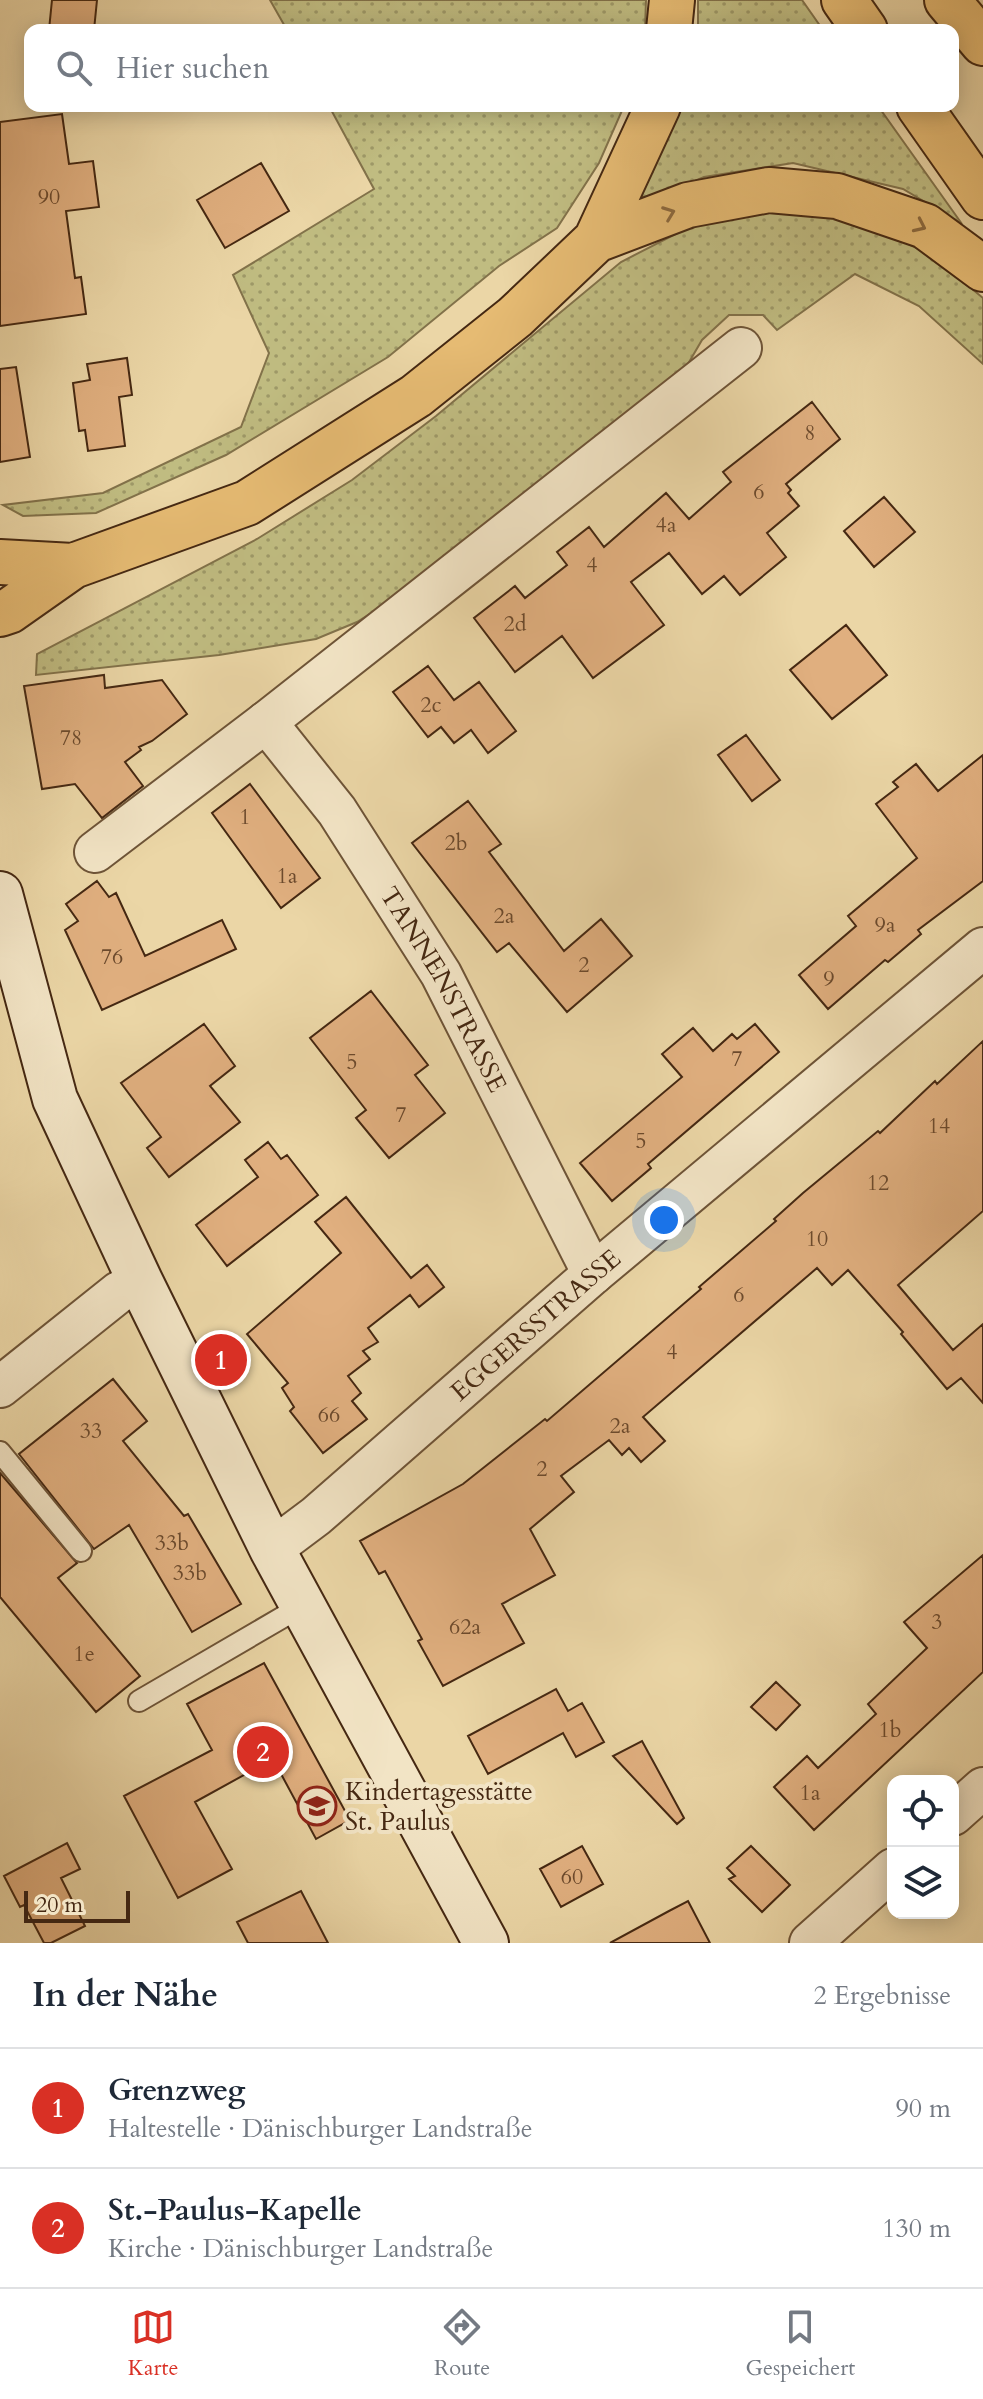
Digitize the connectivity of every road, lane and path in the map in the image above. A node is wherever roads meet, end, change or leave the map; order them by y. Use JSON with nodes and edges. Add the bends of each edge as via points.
{"nodes":[{"id":1,"x":672,"y":0,"type":"edge"},
{"id":2,"x":844,"y":0,"type":"edge"},
{"id":3,"x":926,"y":0,"type":"edge"},
{"id":4,"x":947,"y":0,"type":"edge"},
{"id":5,"x":670,"y":24,"type":"edge"},
{"id":6,"x":861,"y":24,"type":"edge"},
{"id":7,"x":944,"y":24,"type":"edge"},
{"id":8,"x":983,"y":43,"type":"edge"},
{"id":9,"x":959,"y":46,"type":"edge"},
{"id":10,"x":983,"y":80,"type":"edge"},
{"id":11,"x":655,"y":112,"type":"edge"},
{"id":12,"x":923,"y":112,"type":"edge"},
{"id":13,"x":983,"y":197,"type":"edge"},
{"id":14,"x":596,"y":240,"type":"junction"},
{"id":15,"x":983,"y":269,"type":"edge"},
{"id":16,"x":741,"y":348,"type":"dead end"},
{"id":17,"x":0,"y":562,"type":"edge"},
{"id":18,"x":73,"y":566,"type":"junction"},
{"id":19,"x":0,"y":614,"type":"edge"},
{"id":20,"x":266,"y":722,"type":"junction"},
{"id":21,"x":95,"y":852,"type":"dead end"},
{"id":22,"x":0,"y":894,"type":"edge"},
{"id":23,"x":983,"y":948,"type":"edge"},
{"id":24,"x":593,"y":1274,"type":"junction"},
{"id":25,"x":140,"y":1281,"type":"junction"},
{"id":26,"x":0,"y":1387,"type":"edge"},
{"id":27,"x":0,"y":1452,"type":"edge"},
{"id":28,"x":272,"y":1549,"type":"junction"},
{"id":29,"x":81,"y":1551,"type":"dead end"},
{"id":30,"x":302,"y":1606,"type":"junction"},
{"id":31,"x":139,"y":1701,"type":"dead end"},
{"id":32,"x":983,"y":1788,"type":"edge"},
{"id":33,"x":959,"y":1810,"type":"edge"},
{"id":34,"x":887,"y":1874,"type":"edge"},
{"id":35,"x":486,"y":1943,"type":"edge"},
{"id":36,"x":810,"y":1943,"type":"edge"}],
"edges":[{"from":1,"to":5,"type":"highway"},
{"from":2,"to":6,"type":"highway"},
{"from":3,"to":7,"type":"highway"},
{"from":4,"to":8,"type":"highway"},
{"from":9,"to":10,"type":"highway"},
{"from":11,"to":14,"type":"highway"},
{"from":12,"to":13,"type":"highway"},
{"from":14,"to":15,"type":"highway","one_way":true,"via":[[688,205],[769,190],[837,196],[925,226]]},
{"from":14,"to":18,"type":"highway","via":[[515,317],[416,396],[247,503]]},
{"from":16,"to":20,"type":"street"},
{"from":17,"to":18,"type":"highway"},
{"from":18,"to":19,"type":"highway"},
{"from":20,"to":21,"type":"street"},
{"from":20,"to":24,"type":"street","name":"TANNENSTRASSE","via":[[337,811],[441,974]]},
{"from":22,"to":25,"type":"street","via":[[55,1099]]},
{"from":23,"to":24,"type":"street","name":"EGGERSSTRASSE"},
{"from":24,"to":28,"type":"street","name":"EGGERSSTRASSE"},
{"from":25,"to":26,"type":"street"},
{"from":25,"to":28,"type":"street"},
{"from":27,"to":29,"type":"lane"},
{"from":28,"to":30,"type":"street"},
{"from":30,"to":31,"type":"lane"},
{"from":30,"to":35,"type":"street"},
{"from":32,"to":33,"type":"street"},
{"from":34,"to":36,"type":"street"}]}
